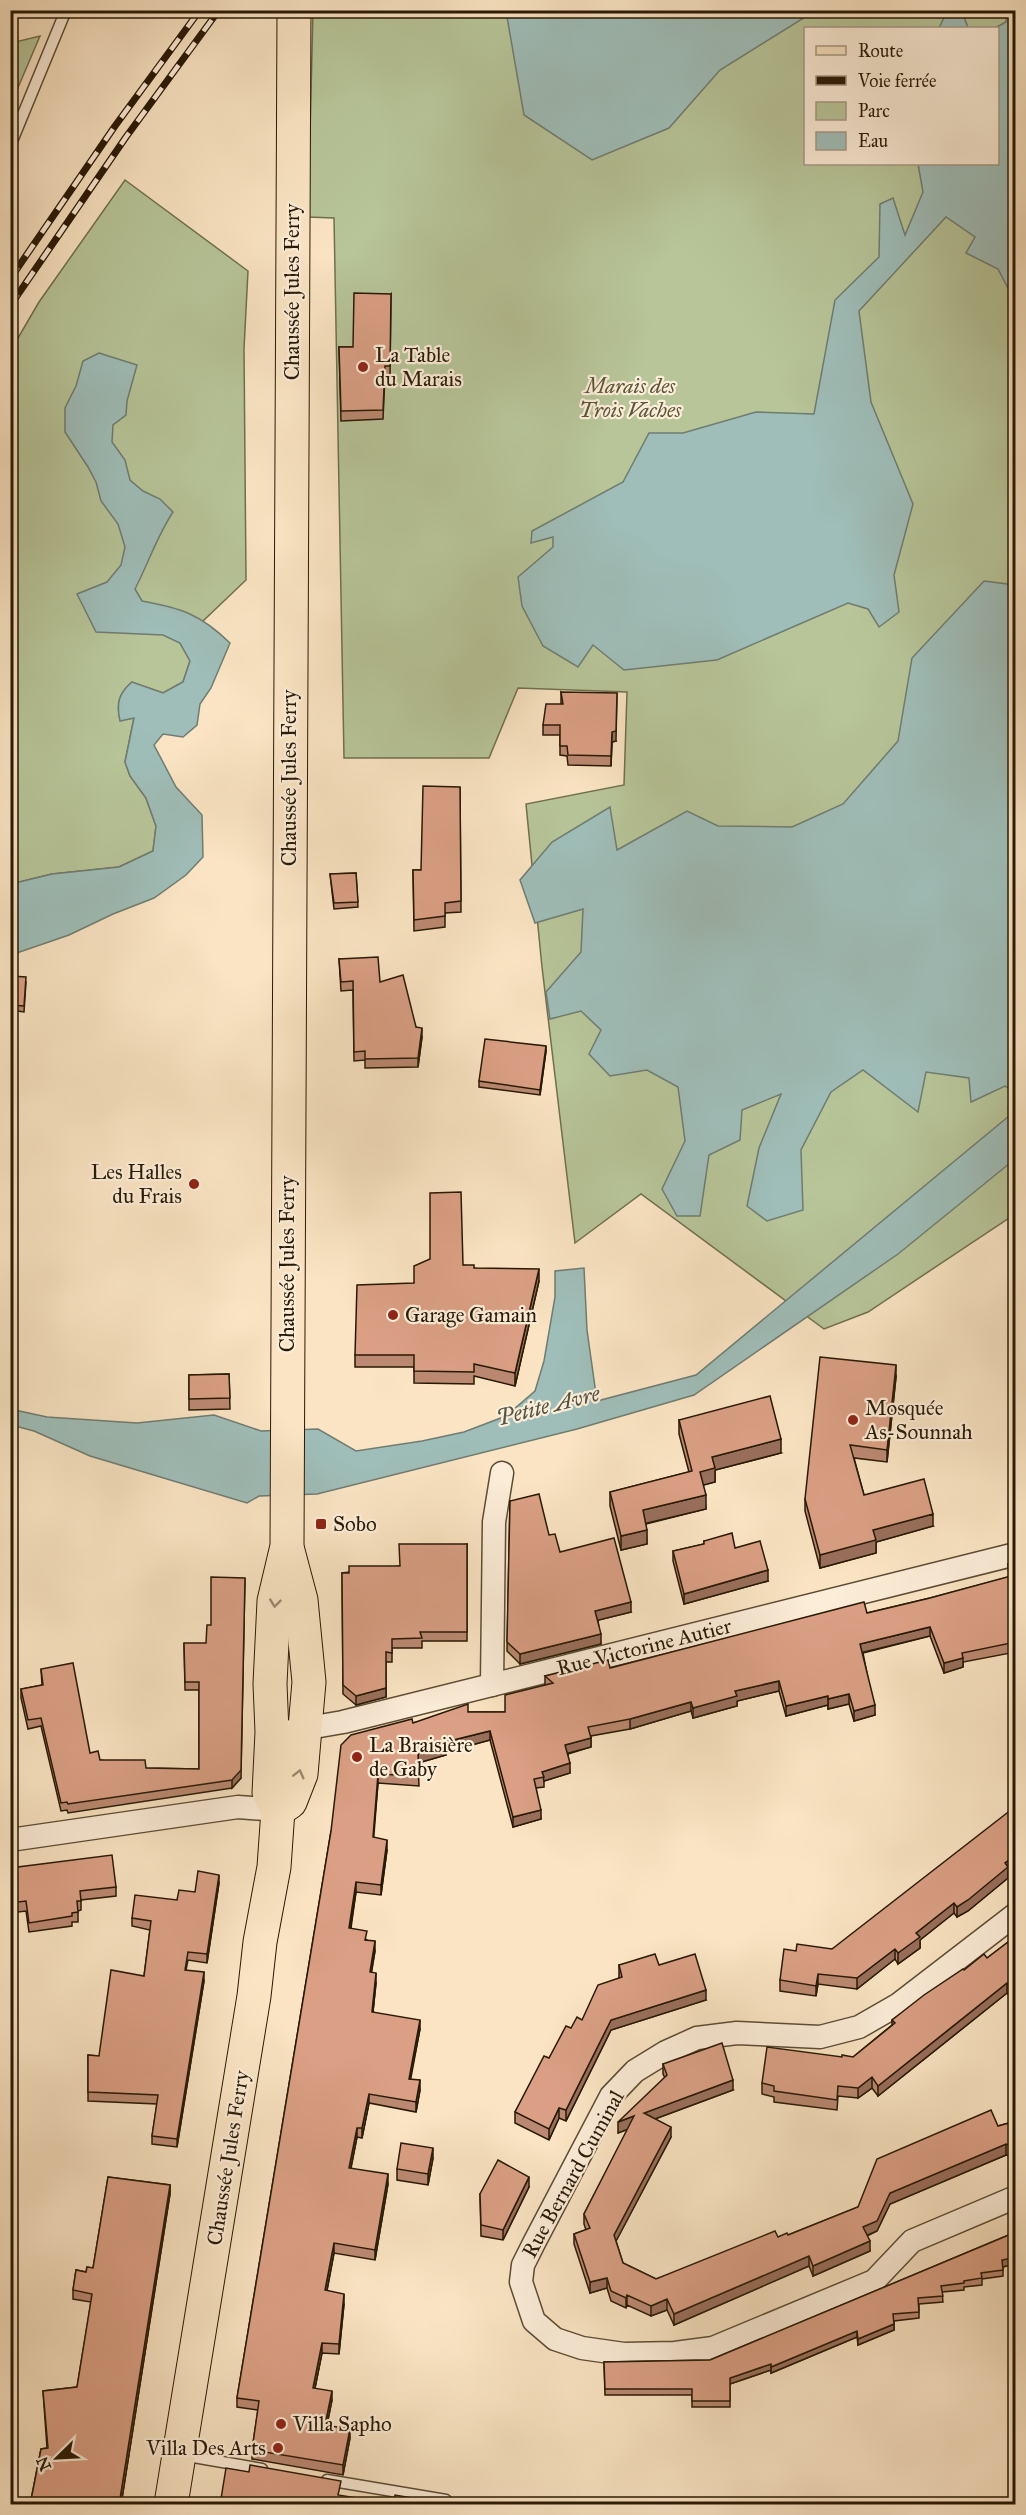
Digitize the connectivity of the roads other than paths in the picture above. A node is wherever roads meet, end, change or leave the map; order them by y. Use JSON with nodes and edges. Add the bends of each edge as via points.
{"nodes":[{"id":1,"x":66,"y":10,"type":"edge"},
{"id":2,"x":294,"y":10,"type":"edge"},
{"id":3,"x":10,"y":146,"type":"edge"},
{"id":4,"x":502,"y":1473,"type":"dead end"},
{"id":5,"x":287,"y":1546,"type":"junction"},
{"id":6,"x":1016,"y":1554,"type":"edge"},
{"id":7,"x":492,"y":1685,"type":"junction"},
{"id":8,"x":306,"y":1730,"type":"junction"},
{"id":9,"x":272,"y":1732,"type":"junction"},
{"id":10,"x":278,"y":1810,"type":"junction"},
{"id":11,"x":10,"y":1840,"type":"edge"},
{"id":12,"x":1016,"y":1914,"type":"edge"},
{"id":13,"x":1016,"y":2197,"type":"edge"},
{"id":14,"x":179,"y":2455,"type":"junction"},
{"id":15,"x":274,"y":2471,"type":"edge"},
{"id":16,"x":320,"y":2479,"type":"edge"},
{"id":17,"x":446,"y":2500,"type":"dead end"},
{"id":18,"x":171,"y":2505,"type":"edge"}],
"edges":[{"from":1,"to":3,"type":"lane"},
{"from":2,"to":5,"type":"main road","name":"Chaussée Jules Ferry"},
{"from":4,"to":7,"type":"street","via":[[494,1522]]},
{"from":5,"to":8,"type":"main road","name":"Chaussée Jules Ferry","via":[[302,1600],[309,1682]]},
{"from":5,"to":9,"type":"main road","name":"Chaussée Jules Ferry","one_way":true,"via":[[274,1601]]},
{"from":6,"to":7,"type":"street","name":"Rue Victorine Autier"},
{"from":7,"to":8,"type":"street","name":"Rue Victorine Autier"},
{"from":8,"to":9,"type":"street","name":"Rue Victorine Autier"},
{"from":10,"to":8,"type":"main road","name":"Chaussée Jules Ferry","one_way":true,"via":[[290,1802],[301,1774]]},
{"from":9,"to":10,"type":"main road","name":"Chaussée Jules Ferry","via":[[269,1793]]},
{"from":10,"to":11,"type":"street","via":[[238,1807]]},
{"from":10,"to":14,"type":"main road","name":"Chaussée Jules Ferry","via":[[273,1874]]},
{"from":12,"to":13,"type":"street","name":"Rue Bernard Cuminal","via":[[899,2004],[859,2027],[820,2037],[736,2033],[697,2038],[635,2071],[611,2096],[534,2243],[521,2282],[534,2321],[555,2339],[582,2348],[624,2354],[713,2348],[874,2281],[912,2241]]},
{"from":14,"to":15,"type":"lane"},
{"from":14,"to":18,"type":"main road","name":"Chaussée Jules Ferry"},
{"from":16,"to":17,"type":"lane"}]}
